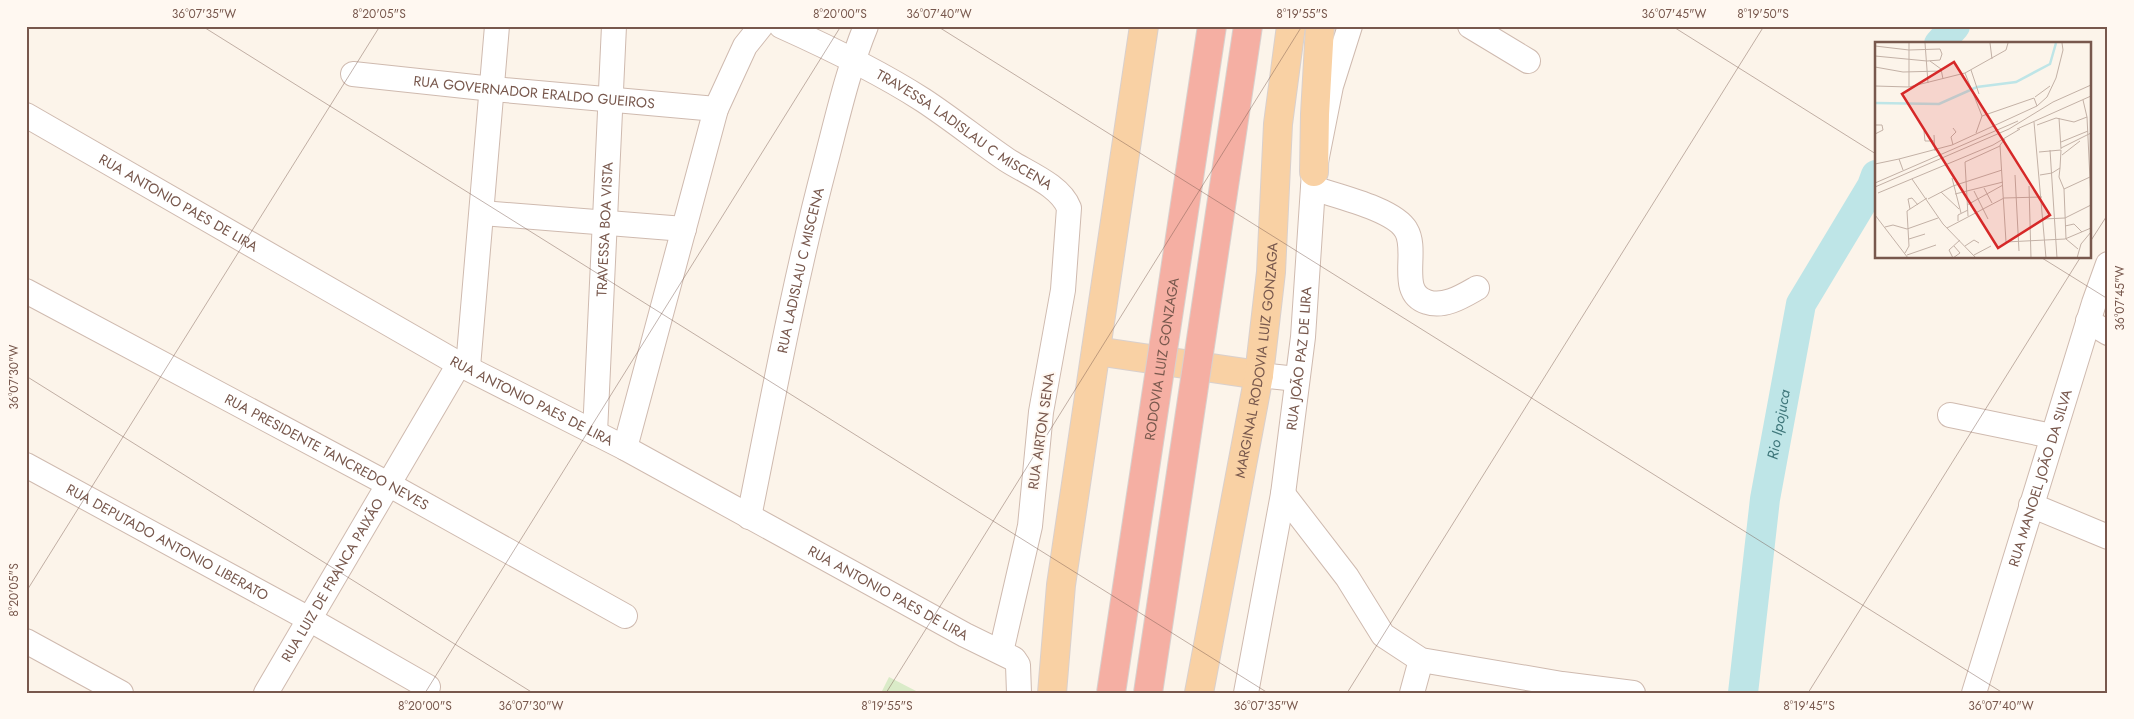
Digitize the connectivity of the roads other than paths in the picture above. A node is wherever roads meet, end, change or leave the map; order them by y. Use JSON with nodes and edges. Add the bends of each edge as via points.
{"nodes":[{"id":1,"x":497,"y":26,"type":"edge"},
{"id":2,"x":614,"y":26,"type":"edge"},
{"id":3,"x":761,"y":26,"type":"edge"},
{"id":4,"x":781,"y":26,"type":"edge"},
{"id":5,"x":866,"y":26,"type":"edge"},
{"id":6,"x":1144,"y":26,"type":"edge"},
{"id":7,"x":1212,"y":26,"type":"edge"},
{"id":8,"x":1248,"y":26,"type":"edge"},
{"id":9,"x":1292,"y":26,"type":"edge"},
{"id":10,"x":1320,"y":26,"type":"edge"},
{"id":11,"x":1350,"y":26,"type":"edge"},
{"id":12,"x":1470,"y":26,"type":"edge"},
{"id":13,"x":853,"y":59,"type":"junction"},
{"id":14,"x":1528,"y":61,"type":"dead end"},
{"id":15,"x":353,"y":74,"type":"dead end"},
{"id":16,"x":493,"y":89,"type":"junction"},
{"id":17,"x":610,"y":100,"type":"junction"},
{"id":18,"x":716,"y":109,"type":"junction"},
{"id":19,"x":26,"y":115,"type":"edge"},
{"id":20,"x":1314,"y":180,"type":"junction"},
{"id":21,"x":1069,"y":208,"type":"joint"},
{"id":22,"x":482,"y":213,"type":"junction"},
{"id":23,"x":605,"y":223,"type":"junction"},
{"id":24,"x":684,"y":229,"type":"junction"},
{"id":25,"x":2108,"y":264,"type":"edge"},
{"id":26,"x":1477,"y":288,"type":"dead end"},
{"id":27,"x":26,"y":291,"type":"edge"},
{"id":28,"x":2098,"y":327,"type":"edge"},
{"id":29,"x":1096,"y":351,"type":"junction"},
{"id":30,"x":464,"y":365,"type":"junction"},
{"id":31,"x":1259,"y":375,"type":"junction"},
{"id":32,"x":1297,"y":380,"type":"junction"},
{"id":33,"x":1950,"y":415,"type":"dead end"},
{"id":34,"x":595,"y":432,"type":"junction"},
{"id":35,"x":2052,"y":436,"type":"junction"},
{"id":36,"x":625,"y":448,"type":"junction"},
{"id":37,"x":26,"y":465,"type":"edge"},
{"id":38,"x":388,"y":484,"type":"junction"},
{"id":39,"x":1283,"y":494,"type":"junction"},
{"id":40,"x":2030,"y":504,"type":"junction"},
{"id":41,"x":749,"y":517,"type":"junction"},
{"id":42,"x":2108,"y":537,"type":"edge"},
{"id":43,"x":625,"y":616,"type":"dead end"},
{"id":44,"x":309,"y":619,"type":"junction"},
{"id":45,"x":26,"y":641,"type":"edge"},
{"id":46,"x":1001,"y":652,"type":"junction"},
{"id":47,"x":1420,"y":660,"type":"junction"},
{"id":48,"x":428,"y":687,"type":"dead end"},
{"id":49,"x":121,"y":693,"type":"edge"},
{"id":50,"x":266,"y":693,"type":"edge"},
{"id":51,"x":1019,"y":693,"type":"edge"},
{"id":52,"x":1052,"y":693,"type":"edge"},
{"id":53,"x":1110,"y":693,"type":"edge"},
{"id":54,"x":1148,"y":693,"type":"edge"},
{"id":55,"x":1199,"y":693,"type":"edge"},
{"id":56,"x":1246,"y":693,"type":"edge"},
{"id":57,"x":1412,"y":693,"type":"edge"},
{"id":58,"x":1633,"y":693,"type":"edge"},
{"id":59,"x":1974,"y":693,"type":"edge"}],
"edges":[{"from":1,"to":16,"type":"street","name":"RUA LUIZ DE FRANCA PAIXÃO"},
{"from":2,"to":17,"type":"street","name":"TRAVESSA BOA VISTA"},
{"from":3,"to":18,"type":"street","via":[[745,46]]},
{"from":4,"to":13,"type":"street"},
{"from":5,"to":13,"type":"street","name":"RUA LADISLAU C MISCENA"},
{"from":6,"to":29,"type":"main road"},
{"from":7,"to":53,"type":"highway","name":"RODOVIA LUIZ GONZAGA","bridge":true},
{"from":8,"to":54,"type":"highway","bridge":true},
{"from":9,"to":31,"type":"main road","name":"MARGINAL RODOVIA LUIZ GONZAGA","via":[[1278,124],[1271,272]]},
{"from":10,"to":20,"type":"main road"},
{"from":11,"to":20,"type":"street","name":"RUA JOÃO PAZ DE LIRA","via":[[1331,86]]},
{"from":12,"to":14,"type":"street"},
{"from":13,"to":21,"type":"street","name":"TRAVESSA LADISLAU C MISCENA","via":[[922,100],[1058,192]]},
{"from":13,"to":41,"type":"street","name":"RUA LADISLAU C MISCENA","via":[[797,277]]},
{"from":15,"to":16,"type":"street","name":"RUA GOVERNADOR ERALDO GUEIROS"},
{"from":16,"to":17,"type":"street","name":"RUA GOVERNADOR ERALDO GUEIROS"},
{"from":16,"to":22,"type":"street","name":"RUA LUIZ DE FRANCA PAIXÃO"},
{"from":17,"to":18,"type":"street","name":"RUA GOVERNADOR ERALDO GUEIROS"},
{"from":17,"to":23,"type":"street","name":"TRAVESSA BOA VISTA"},
{"from":18,"to":24,"type":"street"},
{"from":19,"to":30,"type":"street","name":"RUA ANTONIO PAES DE LIRA"},
{"from":20,"to":26,"type":"street","via":[[1399,221],[1410,239],[1411,284],[1420,300],[1441,303],[1460,298]]},
{"from":20,"to":32,"type":"street","name":"RUA JOÃO PAZ DE LIRA","via":[[1304,328]]},
{"from":21,"to":46,"type":"street","name":"RUA AIRTON SENA","via":[[1063,290],[1041,412],[1030,526]]},
{"from":22,"to":23,"type":"street"},
{"from":22,"to":30,"type":"street","name":"RUA LUIZ DE FRANCA PAIXÃO"},
{"from":23,"to":24,"type":"street"},
{"from":23,"to":34,"type":"street","name":"TRAVESSA BOA VISTA"},
{"from":24,"to":36,"type":"street"},
{"from":25,"to":28,"type":"street","name":"RUA MANOEL JOÃO DA SILVA"},
{"from":27,"to":38,"type":"street","name":"RUA PRESIDENTE TANCREDO NEVES"},
{"from":28,"to":35,"type":"street","name":"RUA MANOEL JOÃO DA SILVA"},
{"from":29,"to":31,"type":"main road"},
{"from":29,"to":52,"type":"main road","via":[[1061,585]]},
{"from":30,"to":34,"type":"street","name":"RUA ANTONIO PAES DE LIRA"},
{"from":30,"to":38,"type":"street","name":"RUA LUIZ DE FRANCA PAIXÃO"},
{"from":31,"to":32,"type":"street"},
{"from":31,"to":55,"type":"main road","name":"MARGINAL RODOVIA LUIZ GONZAGA"},
{"from":32,"to":39,"type":"street","name":"RUA JOÃO PAZ DE LIRA"},
{"from":33,"to":35,"type":"street"},
{"from":34,"to":36,"type":"street","name":"RUA ANTONIO PAES DE LIRA"},
{"from":35,"to":40,"type":"street","name":"RUA MANOEL JOÃO DA SILVA"},
{"from":36,"to":41,"type":"street","name":"RUA ANTONIO PAES DE LIRA"},
{"from":37,"to":44,"type":"street","name":"RUA DEPUTADO ANTONIO LIBERATO"},
{"from":38,"to":43,"type":"street","name":"RUA PRESIDENTE TANCREDO NEVES"},
{"from":38,"to":44,"type":"street","name":"RUA LUIZ DE FRANCA PAIXÃO"},
{"from":39,"to":47,"type":"street","via":[[1347,577],[1383,635]]},
{"from":39,"to":56,"type":"street","name":"RUA JOÃO PAZ DE LIRA"},
{"from":40,"to":42,"type":"street"},
{"from":40,"to":59,"type":"street","name":"RUA MANOEL JOÃO DA SILVA"},
{"from":41,"to":46,"type":"street","name":"RUA ANTONIO PAES DE LIRA","via":[[965,636]]},
{"from":44,"to":48,"type":"street","name":"RUA DEPUTADO ANTONIO LIBERATO"},
{"from":44,"to":50,"type":"street","name":"RUA LUIZ DE FRANCA PAIXÃO"},
{"from":45,"to":49,"type":"street"},
{"from":46,"to":51,"type":"street","name":"RUA ANTONIO PAES DE LIRA","via":[[1018,665]]},
{"from":47,"to":57,"type":"street"},
{"from":47,"to":58,"type":"street"}]}
